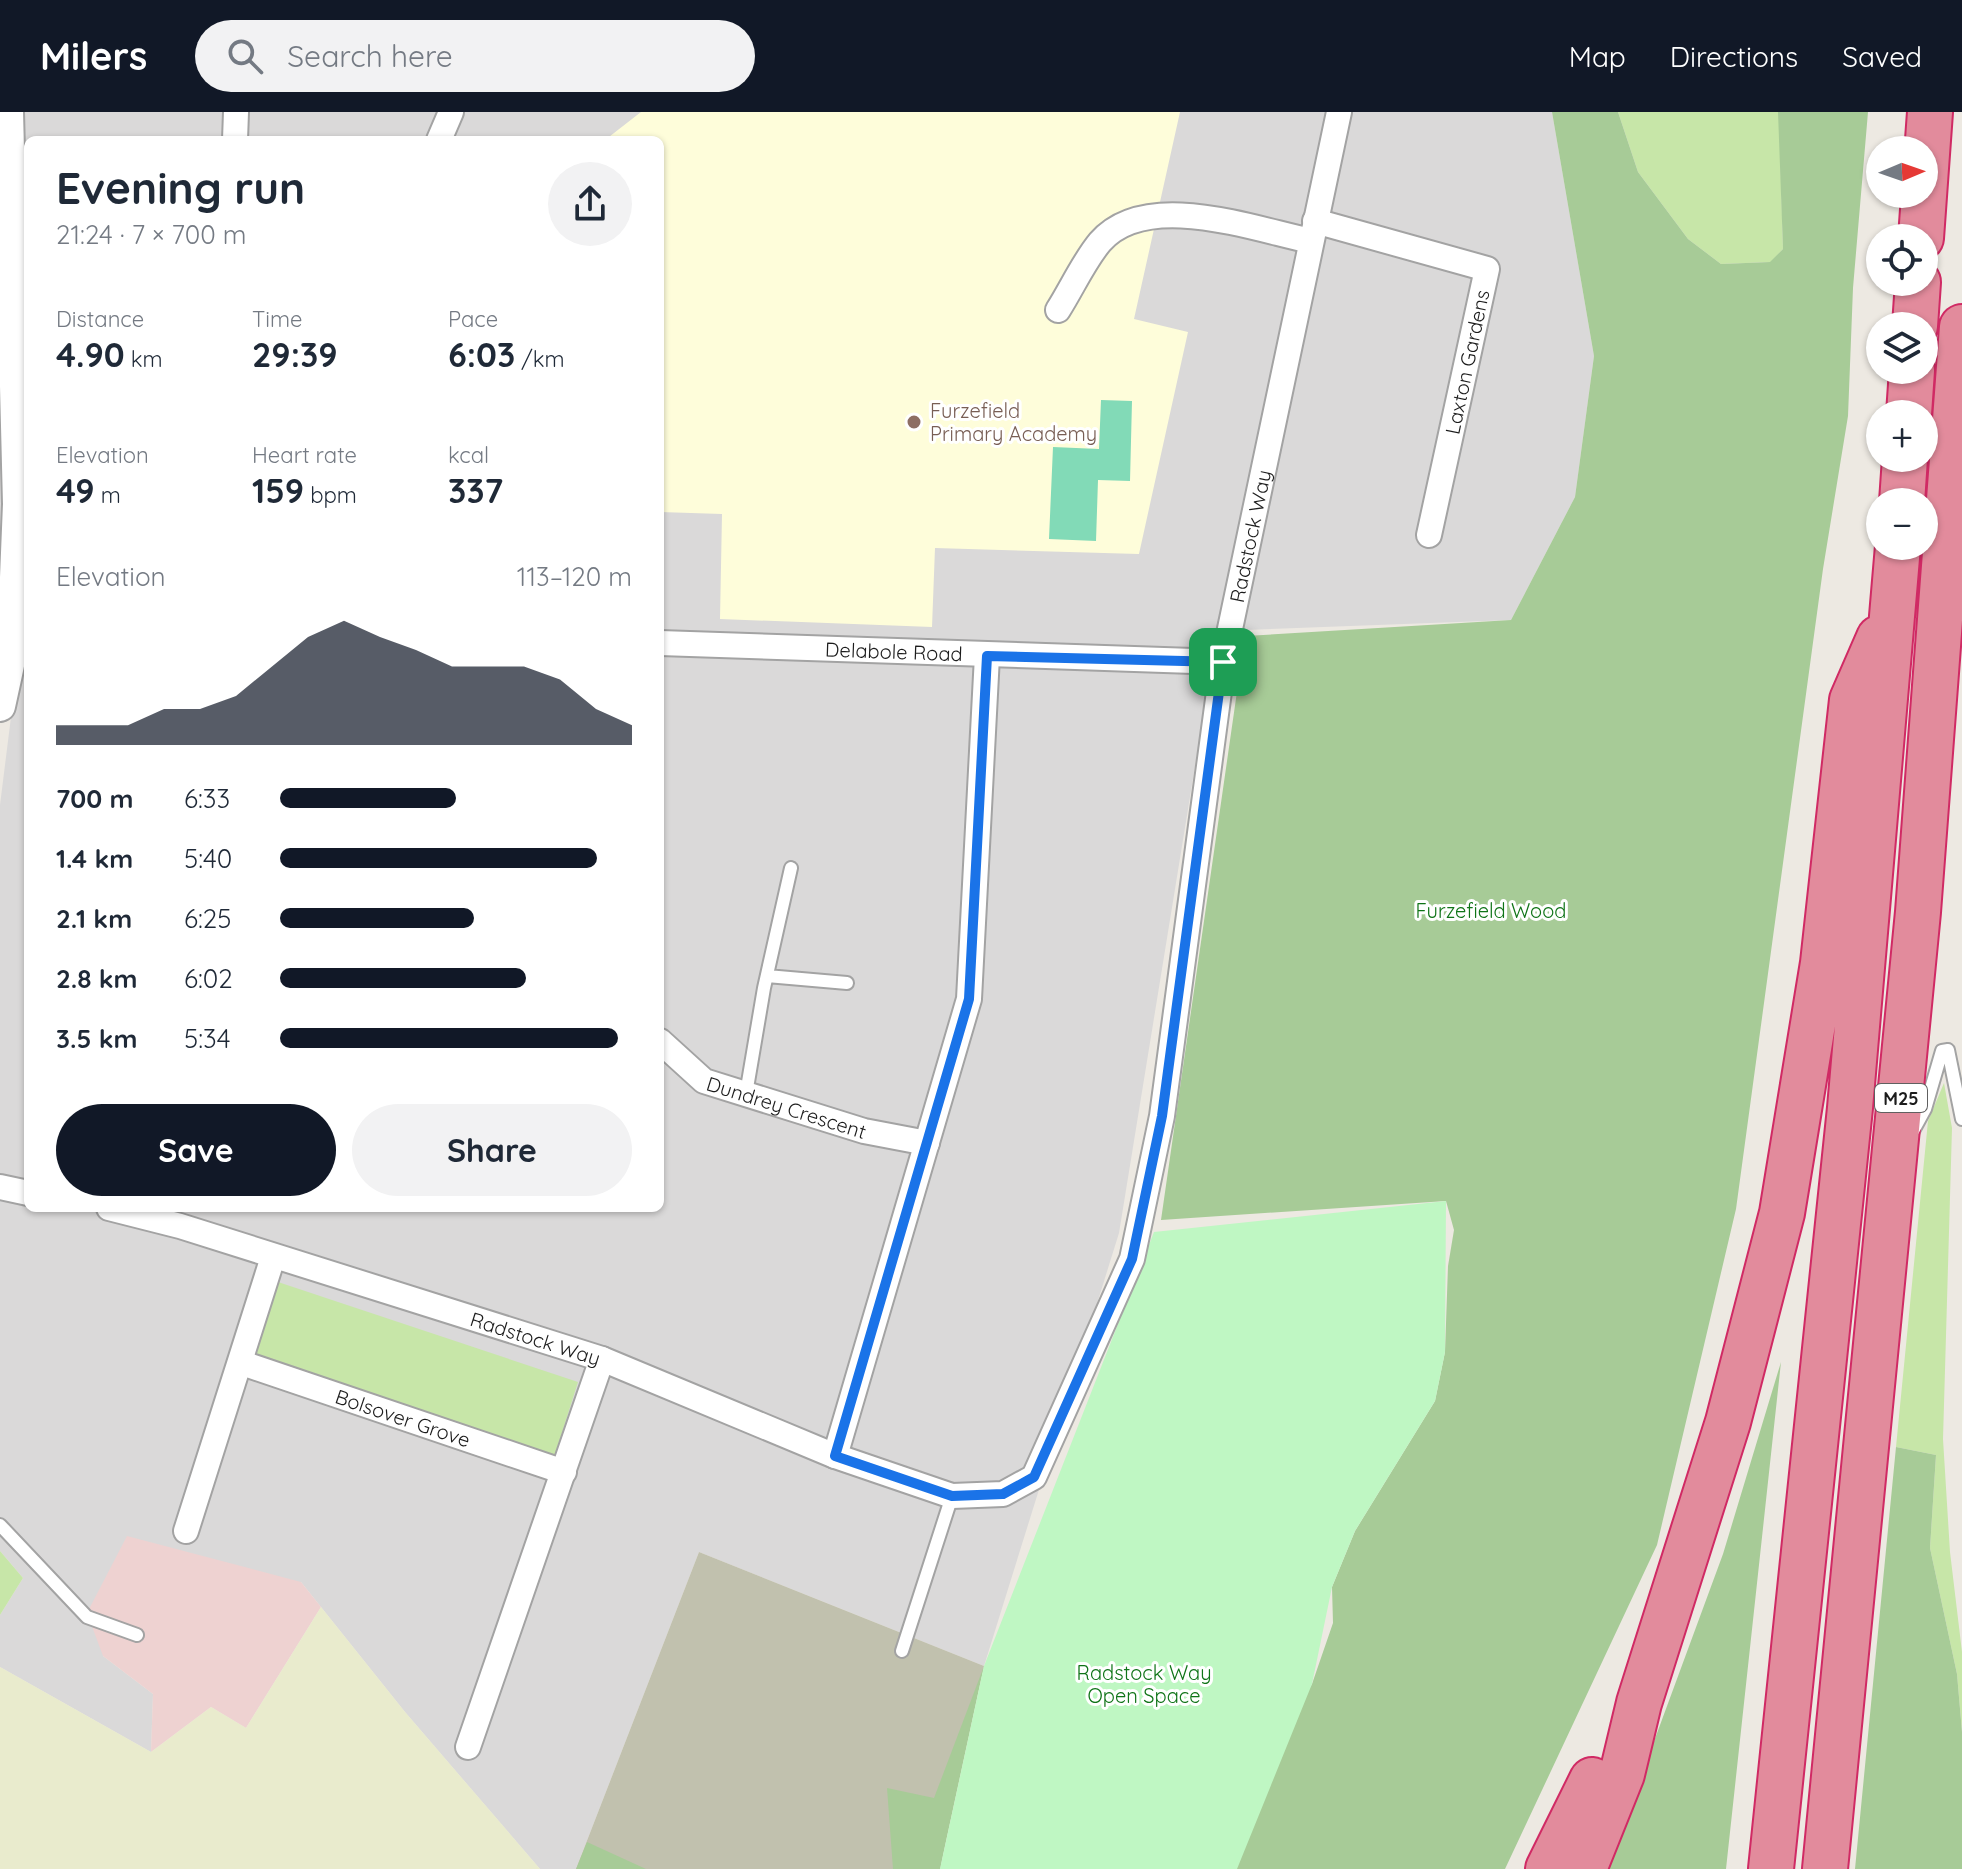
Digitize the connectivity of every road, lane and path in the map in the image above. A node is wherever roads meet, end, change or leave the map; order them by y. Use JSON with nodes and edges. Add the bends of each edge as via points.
{"nodes":[{"id":1,"x":8,"y":112,"type":"edge"},
{"id":2,"x":236,"y":112,"type":"edge"},
{"id":3,"x":451,"y":112,"type":"edge"},
{"id":4,"x":1339,"y":112,"type":"edge"},
{"id":5,"x":1930,"y":112,"type":"edge"},
{"id":6,"x":235,"y":136,"type":"edge"},
{"id":7,"x":441,"y":136,"type":"edge"},
{"id":8,"x":1922,"y":224,"type":"edge"},
{"id":9,"x":1313,"y":231,"type":"junction"},
{"id":10,"x":1058,"y":310,"type":"dead end"},
{"id":11,"x":1962,"y":327,"type":"edge"},
{"id":12,"x":9,"y":505,"type":"edge"},
{"id":13,"x":1429,"y":535,"type":"dead end"},
{"id":14,"x":1897,"y":560,"type":"edge"},
{"id":15,"x":1893,"y":606,"type":"junction"},
{"id":16,"x":664,"y":643,"type":"edge"},
{"id":17,"x":987,"y":656,"type":"junction"},
{"id":18,"x":1223,"y":662,"type":"junction"},
{"id":19,"x":0,"y":706,"type":"edge"},
{"id":20,"x":791,"y":868,"type":"dead end"},
{"id":21,"x":767,"y":976,"type":"junction"},
{"id":22,"x":847,"y":983,"type":"dead end"},
{"id":23,"x":664,"y":1045,"type":"edge"},
{"id":24,"x":746,"y":1094,"type":"junction"},
{"id":25,"x":1962,"y":1119,"type":"edge"},
{"id":26,"x":927,"y":1143,"type":"junction"},
{"id":27,"x":1895,"y":1162,"type":"junction"},
{"id":28,"x":0,"y":1187,"type":"edge"},
{"id":29,"x":24,"y":1192,"type":"edge"},
{"id":30,"x":122,"y":1212,"type":"edge"},
{"id":31,"x":273,"y":1257,"type":"junction"},
{"id":32,"x":602,"y":1359,"type":"junction"},
{"id":33,"x":242,"y":1363,"type":"junction"},
{"id":34,"x":835,"y":1456,"type":"junction"},
{"id":35,"x":564,"y":1472,"type":"junction"},
{"id":36,"x":952,"y":1496,"type":"junction"},
{"id":37,"x":0,"y":1525,"type":"edge"},
{"id":38,"x":186,"y":1531,"type":"dead end"},
{"id":39,"x":137,"y":1635,"type":"dead end"},
{"id":40,"x":902,"y":1651,"type":"dead end"},
{"id":41,"x":1639,"y":1703,"type":"junction"},
{"id":42,"x":468,"y":1747,"type":"dead end"},
{"id":43,"x":1548,"y":1869,"type":"edge"},
{"id":44,"x":1584,"y":1869,"type":"edge"},
{"id":45,"x":1771,"y":1869,"type":"edge"},
{"id":46,"x":1825,"y":1869,"type":"edge"}],
"edges":[{"from":1,"to":12,"type":"street"},
{"from":2,"to":6,"type":"street"},
{"from":3,"to":7,"type":"street"},
{"from":4,"to":9,"type":"street","name":"Radstock Way"},
{"from":5,"to":8,"type":"highway"},
{"from":9,"to":10,"type":"street","via":[[1171,213],[1136,218],[1101,241]]},
{"from":9,"to":13,"type":"street","name":"Laxton Gardens","via":[[1487,269]]},
{"from":9,"to":18,"type":"street","name":"Radstock Way"},
{"from":11,"to":27,"type":"highway","number":"M25"},
{"from":12,"to":19,"type":"street","via":[[12,651]]},
{"from":14,"to":15,"type":"highway","number":"M25"},
{"from":15,"to":41,"type":"highway","via":[[1852,700],[1823,963],[1782,1213],[1728,1422]]},
{"from":15,"to":45,"type":"highway","number":"M25","via":[[1850,1108]]},
{"from":16,"to":17,"type":"street","name":"Delabole Road"},
{"from":17,"to":18,"type":"street","name":"Delabole Road"},
{"from":17,"to":26,"type":"street","via":[[969,999]]},
{"from":18,"to":36,"type":"street","name":"Radstock Way","via":[[1162,1116],[1132,1259],[1034,1477],[1003,1494]]},
{"from":20,"to":21,"type":"lane"},
{"from":21,"to":22,"type":"lane"},
{"from":21,"to":24,"type":"lane"},
{"from":23,"to":24,"type":"street","name":"Dundrey Crescent","via":[[704,1081]]},
{"from":24,"to":26,"type":"street","name":"Dundrey Crescent","via":[[864,1131]]},
{"from":25,"to":27,"type":"lane","via":[[1948,1050],[1942,1051],[1925,1109]]},
{"from":26,"to":34,"type":"street"},
{"from":27,"to":46,"type":"highway","number":"M25"},
{"from":28,"to":29,"type":"street"},
{"from":30,"to":31,"type":"street","name":"Radstock Way"},
{"from":31,"to":32,"type":"street","name":"Radstock Way"},
{"from":31,"to":33,"type":"street"},
{"from":32,"to":34,"type":"street","name":"Radstock Way"},
{"from":32,"to":35,"type":"street"},
{"from":33,"to":35,"type":"street","name":"Bolsover Grove"},
{"from":33,"to":38,"type":"street"},
{"from":34,"to":36,"type":"street","name":"Radstock Way"},
{"from":35,"to":42,"type":"street"},
{"from":36,"to":40,"type":"lane"},
{"from":37,"to":39,"type":"lane","via":[[87,1617]]},
{"from":41,"to":43,"type":"highway","via":[[1600,1765]]},
{"from":41,"to":44,"type":"highway","via":[[1622,1774]]}]}
